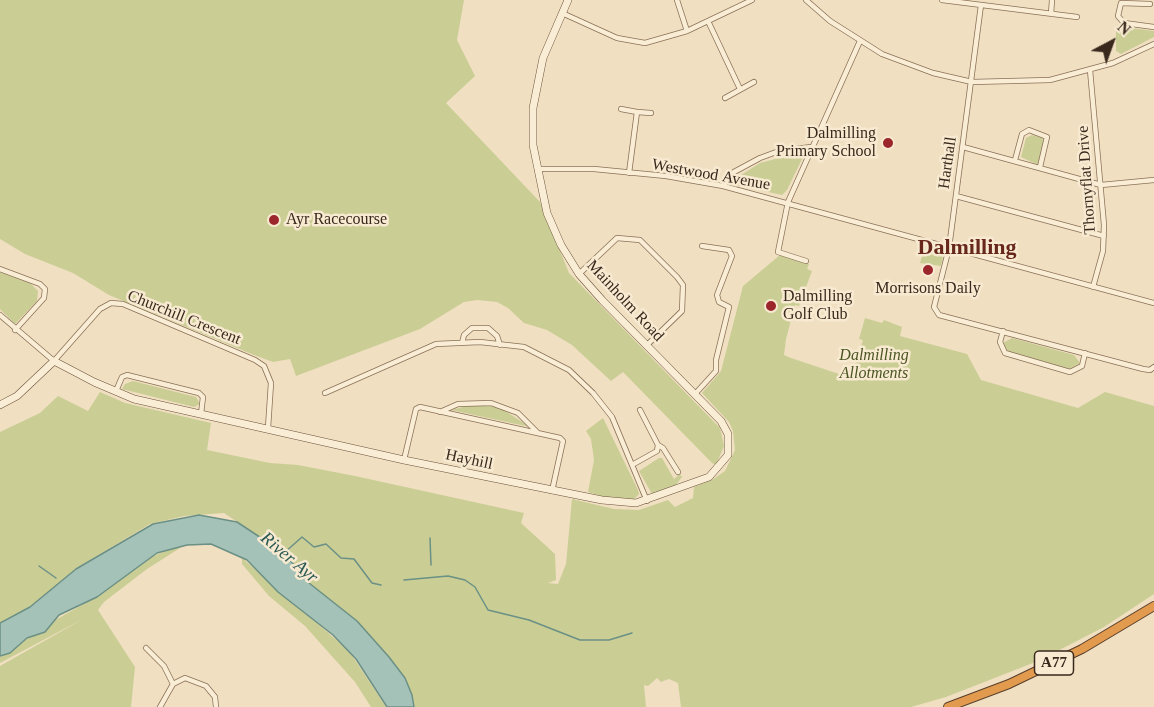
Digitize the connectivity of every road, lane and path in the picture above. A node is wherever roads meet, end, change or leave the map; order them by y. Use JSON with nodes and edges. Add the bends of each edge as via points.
{"nodes":[{"id":1,"x":568,"y":0,"type":"edge"},
{"id":2,"x":677,"y":0,"type":"edge"},
{"id":3,"x":752,"y":0,"type":"edge"},
{"id":4,"x":806,"y":0,"type":"edge"},
{"id":5,"x":942,"y":0,"type":"edge"},
{"id":6,"x":1004,"y":0,"type":"edge"},
{"id":7,"x":1052,"y":0,"type":"edge"},
{"id":8,"x":959,"y":1,"type":"edge"},
{"id":9,"x":1150,"y":4,"type":"dead end"},
{"id":10,"x":981,"y":5,"type":"junction"},
{"id":11,"x":1003,"y":8,"type":"junction"},
{"id":12,"x":562,"y":13,"type":"junction"},
{"id":13,"x":1051,"y":14,"type":"junction"},
{"id":14,"x":1077,"y":17,"type":"dead end"},
{"id":15,"x":708,"y":21,"type":"junction"},
{"id":16,"x":1154,"y":27,"type":"edge"},
{"id":17,"x":687,"y":31,"type":"junction"},
{"id":18,"x":860,"y":41,"type":"junction"},
{"id":19,"x":1154,"y":44,"type":"edge"},
{"id":20,"x":1090,"y":70,"type":"junction"},
{"id":21,"x":754,"y":82,"type":"dead end"},
{"id":22,"x":972,"y":82,"type":"junction"},
{"id":23,"x":740,"y":89,"type":"junction"},
{"id":24,"x":725,"y":98,"type":"dead end"},
{"id":25,"x":621,"y":110,"type":"dead end"},
{"id":26,"x":637,"y":112,"type":"junction"},
{"id":27,"x":651,"y":113,"type":"dead end"},
{"id":28,"x":811,"y":147,"type":"junction"},
{"id":29,"x":963,"y":147,"type":"junction"},
{"id":30,"x":1016,"y":160,"type":"junction"},
{"id":31,"x":1040,"y":167,"type":"junction"},
{"id":32,"x":537,"y":169,"type":"junction"},
{"id":33,"x":629,"y":173,"type":"junction"},
{"id":34,"x":1154,"y":180,"type":"edge"},
{"id":35,"x":1101,"y":185,"type":"junction"},
{"id":36,"x":723,"y":186,"type":"junction"},
{"id":37,"x":956,"y":196,"type":"junction"},
{"id":38,"x":788,"y":202,"type":"junction"},
{"id":39,"x":1104,"y":236,"type":"junction"},
{"id":40,"x":702,"y":246,"type":"dead end"},
{"id":41,"x":950,"y":248,"type":"junction"},
{"id":42,"x":806,"y":261,"type":"dead end"},
{"id":43,"x":0,"y":268,"type":"edge"},
{"id":44,"x":579,"y":274,"type":"junction"},
{"id":45,"x":1092,"y":287,"type":"junction"},
{"id":46,"x":1154,"y":303,"type":"edge"},
{"id":47,"x":0,"y":315,"type":"edge"},
{"id":48,"x":15,"y":330,"type":"junction"},
{"id":49,"x":1003,"y":331,"type":"junction"},
{"id":50,"x":462,"y":343,"type":"junction"},
{"id":51,"x":500,"y":345,"type":"junction"},
{"id":52,"x":647,"y":345,"type":"junction"},
{"id":53,"x":1085,"y":353,"type":"junction"},
{"id":54,"x":54,"y":361,"type":"junction"},
{"id":55,"x":1154,"y":368,"type":"edge"},
{"id":56,"x":116,"y":392,"type":"junction"},
{"id":57,"x":325,"y":393,"type":"dead end"},
{"id":58,"x":695,"y":394,"type":"junction"},
{"id":59,"x":0,"y":405,"type":"edge"},
{"id":60,"x":640,"y":410,"type":"dead end"},
{"id":61,"x":440,"y":412,"type":"junction"},
{"id":62,"x":201,"y":414,"type":"junction"},
{"id":63,"x":268,"y":428,"type":"junction"},
{"id":64,"x":538,"y":433,"type":"junction"},
{"id":65,"x":658,"y":445,"type":"junction"},
{"id":66,"x":404,"y":460,"type":"junction"},
{"id":67,"x":724,"y":462,"type":"joint"},
{"id":68,"x":632,"y":465,"type":"junction"},
{"id":69,"x":678,"y":472,"type":"dead end"},
{"id":70,"x":552,"y":491,"type":"junction"},
{"id":71,"x":647,"y":501,"type":"junction"},
{"id":72,"x":1154,"y":606,"type":"edge"},
{"id":73,"x":146,"y":648,"type":"dead end"},
{"id":74,"x":151,"y":652,"type":"junction"},
{"id":75,"x":146,"y":658,"type":"dead end"},
{"id":76,"x":172,"y":684,"type":"junction"},
{"id":77,"x":160,"y":707,"type":"edge"},
{"id":78,"x":216,"y":707,"type":"edge"},
{"id":79,"x":948,"y":707,"type":"edge"}],
"edges":[{"from":1,"to":12,"type":"street","name":"Mainholm Road"},
{"from":2,"to":17,"type":"street"},
{"from":3,"to":15,"type":"street"},
{"from":4,"to":18,"type":"street"},
{"from":5,"to":8,"type":"street"},
{"from":6,"to":11,"type":"street"},
{"from":7,"to":13,"type":"street"},
{"from":8,"to":10,"type":"street"},
{"from":9,"to":16,"type":"street","via":[[1121,3],[1118,16],[1124,23]]},
{"from":10,"to":11,"type":"street"},
{"from":10,"to":22,"type":"street","name":"Harthall"},
{"from":11,"to":13,"type":"street"},
{"from":12,"to":17,"type":"street","via":[[617,38],[645,43]]},
{"from":12,"to":32,"type":"street","name":"Mainholm Road","via":[[543,58],[533,108]]},
{"from":13,"to":14,"type":"street"},
{"from":15,"to":17,"type":"street"},
{"from":15,"to":23,"type":"street"},
{"from":18,"to":22,"type":"street","via":[[933,74]]},
{"from":18,"to":28,"type":"street"},
{"from":19,"to":20,"type":"street"},
{"from":20,"to":22,"type":"street","via":[[1050,80]]},
{"from":20,"to":35,"type":"street","name":"Thornyflat Drive"},
{"from":21,"to":23,"type":"street"},
{"from":22,"to":29,"type":"street","name":"Harthall"},
{"from":23,"to":24,"type":"street"},
{"from":25,"to":26,"type":"street"},
{"from":26,"to":27,"type":"street"},
{"from":26,"to":33,"type":"street","name":"Westwood Avenue"},
{"from":28,"to":36,"type":"street","via":[[760,158],[734,172]]},
{"from":28,"to":38,"type":"street"},
{"from":29,"to":30,"type":"street"},
{"from":29,"to":37,"type":"street","name":"Harthall"},
{"from":30,"to":31,"type":"street"},
{"from":30,"to":31,"type":"street","via":[[1023,134],[1029,130],[1047,137]]},
{"from":31,"to":35,"type":"street"},
{"from":32,"to":33,"type":"street","name":"Westwood Avenue"},
{"from":32,"to":44,"type":"street","name":"Mainholm Road","via":[[547,213]]},
{"from":33,"to":36,"type":"street","name":"Westwood Avenue"},
{"from":34,"to":35,"type":"street"},
{"from":35,"to":39,"type":"street","name":"Thornyflat Drive"},
{"from":36,"to":38,"type":"street","name":"Westwood Avenue"},
{"from":37,"to":39,"type":"street"},
{"from":37,"to":41,"type":"street","name":"Harthall"},
{"from":38,"to":41,"type":"street","name":"Westwood Avenue"},
{"from":38,"to":42,"type":"street","name":"Westwood Avenue","via":[[778,252]]},
{"from":39,"to":45,"type":"street","name":"Thornyflat Drive"},
{"from":40,"to":58,"type":"street","via":[[729,250],[732,256],[717,295],[719,302],[729,307],[729,314],[716,360],[717,371]]},
{"from":41,"to":45,"type":"street","name":"Westwood Avenue"},
{"from":41,"to":49,"type":"street","name":"Harthall","via":[[934,307],[939,315]]},
{"from":43,"to":48,"type":"street","via":[[45,289],[44,298]]},
{"from":44,"to":52,"type":"street","name":"Mainholm Road"},
{"from":44,"to":52,"type":"street","via":[[617,238],[639,240],[677,277],[683,285],[682,311]]},
{"from":45,"to":46,"type":"street","name":"Westwood Avenue"},
{"from":47,"to":48,"type":"street"},
{"from":48,"to":54,"type":"street"},
{"from":49,"to":53,"type":"street","name":"Harthall"},
{"from":49,"to":53,"type":"street","via":[[1000,342],[1005,353],[1070,372],[1082,366]]},
{"from":50,"to":51,"type":"street"},
{"from":50,"to":51,"type":"street","via":[[472,328],[488,328]]},
{"from":50,"to":57,"type":"street","via":[[436,344]]},
{"from":51,"to":68,"type":"street","via":[[524,347],[569,370],[612,417]]},
{"from":52,"to":58,"type":"street","name":"Mainholm Road"},
{"from":53,"to":55,"type":"street","name":"Harthall","via":[[1143,369]]},
{"from":54,"to":56,"type":"street","name":"Hayhill"},
{"from":54,"to":59,"type":"street","via":[[17,396]]},
{"from":54,"to":63,"type":"street","name":"Churchill Crescent","via":[[100,309],[111,303],[123,304],[264,366],[271,383]]},
{"from":56,"to":62,"type":"street","name":"Hayhill"},
{"from":56,"to":62,"type":"street","via":[[127,375],[199,393],[203,397]]},
{"from":58,"to":67,"type":"street","name":"Mainholm Road","via":[[728,434],[730,446]]},
{"from":60,"to":65,"type":"street"},
{"from":61,"to":64,"type":"street"},
{"from":61,"to":64,"type":"street","via":[[458,404],[491,403],[518,412]]},
{"from":61,"to":66,"type":"street","via":[[416,409]]},
{"from":62,"to":63,"type":"street","name":"Hayhill"},
{"from":63,"to":66,"type":"street","name":"Hayhill"},
{"from":64,"to":70,"type":"street","via":[[563,441]]},
{"from":65,"to":68,"type":"street","via":[[657,451]]},
{"from":65,"to":69,"type":"street"},
{"from":66,"to":70,"type":"street","name":"Hayhill"},
{"from":67,"to":71,"type":"street","name":"Hayhill","via":[[709,477]]},
{"from":68,"to":71,"type":"street"},
{"from":70,"to":71,"type":"street","name":"Hayhill","via":[[615,502]]},
{"from":72,"to":79,"type":"highway","number":"A77","via":[[1082,649],[1009,684]]},
{"from":73,"to":74,"type":"street"},
{"from":74,"to":75,"type":"street"},
{"from":74,"to":76,"type":"street","via":[[164,666]]},
{"from":76,"to":77,"type":"street"},
{"from":76,"to":78,"type":"street","via":[[185,678],[201,682],[215,697]]}]}
